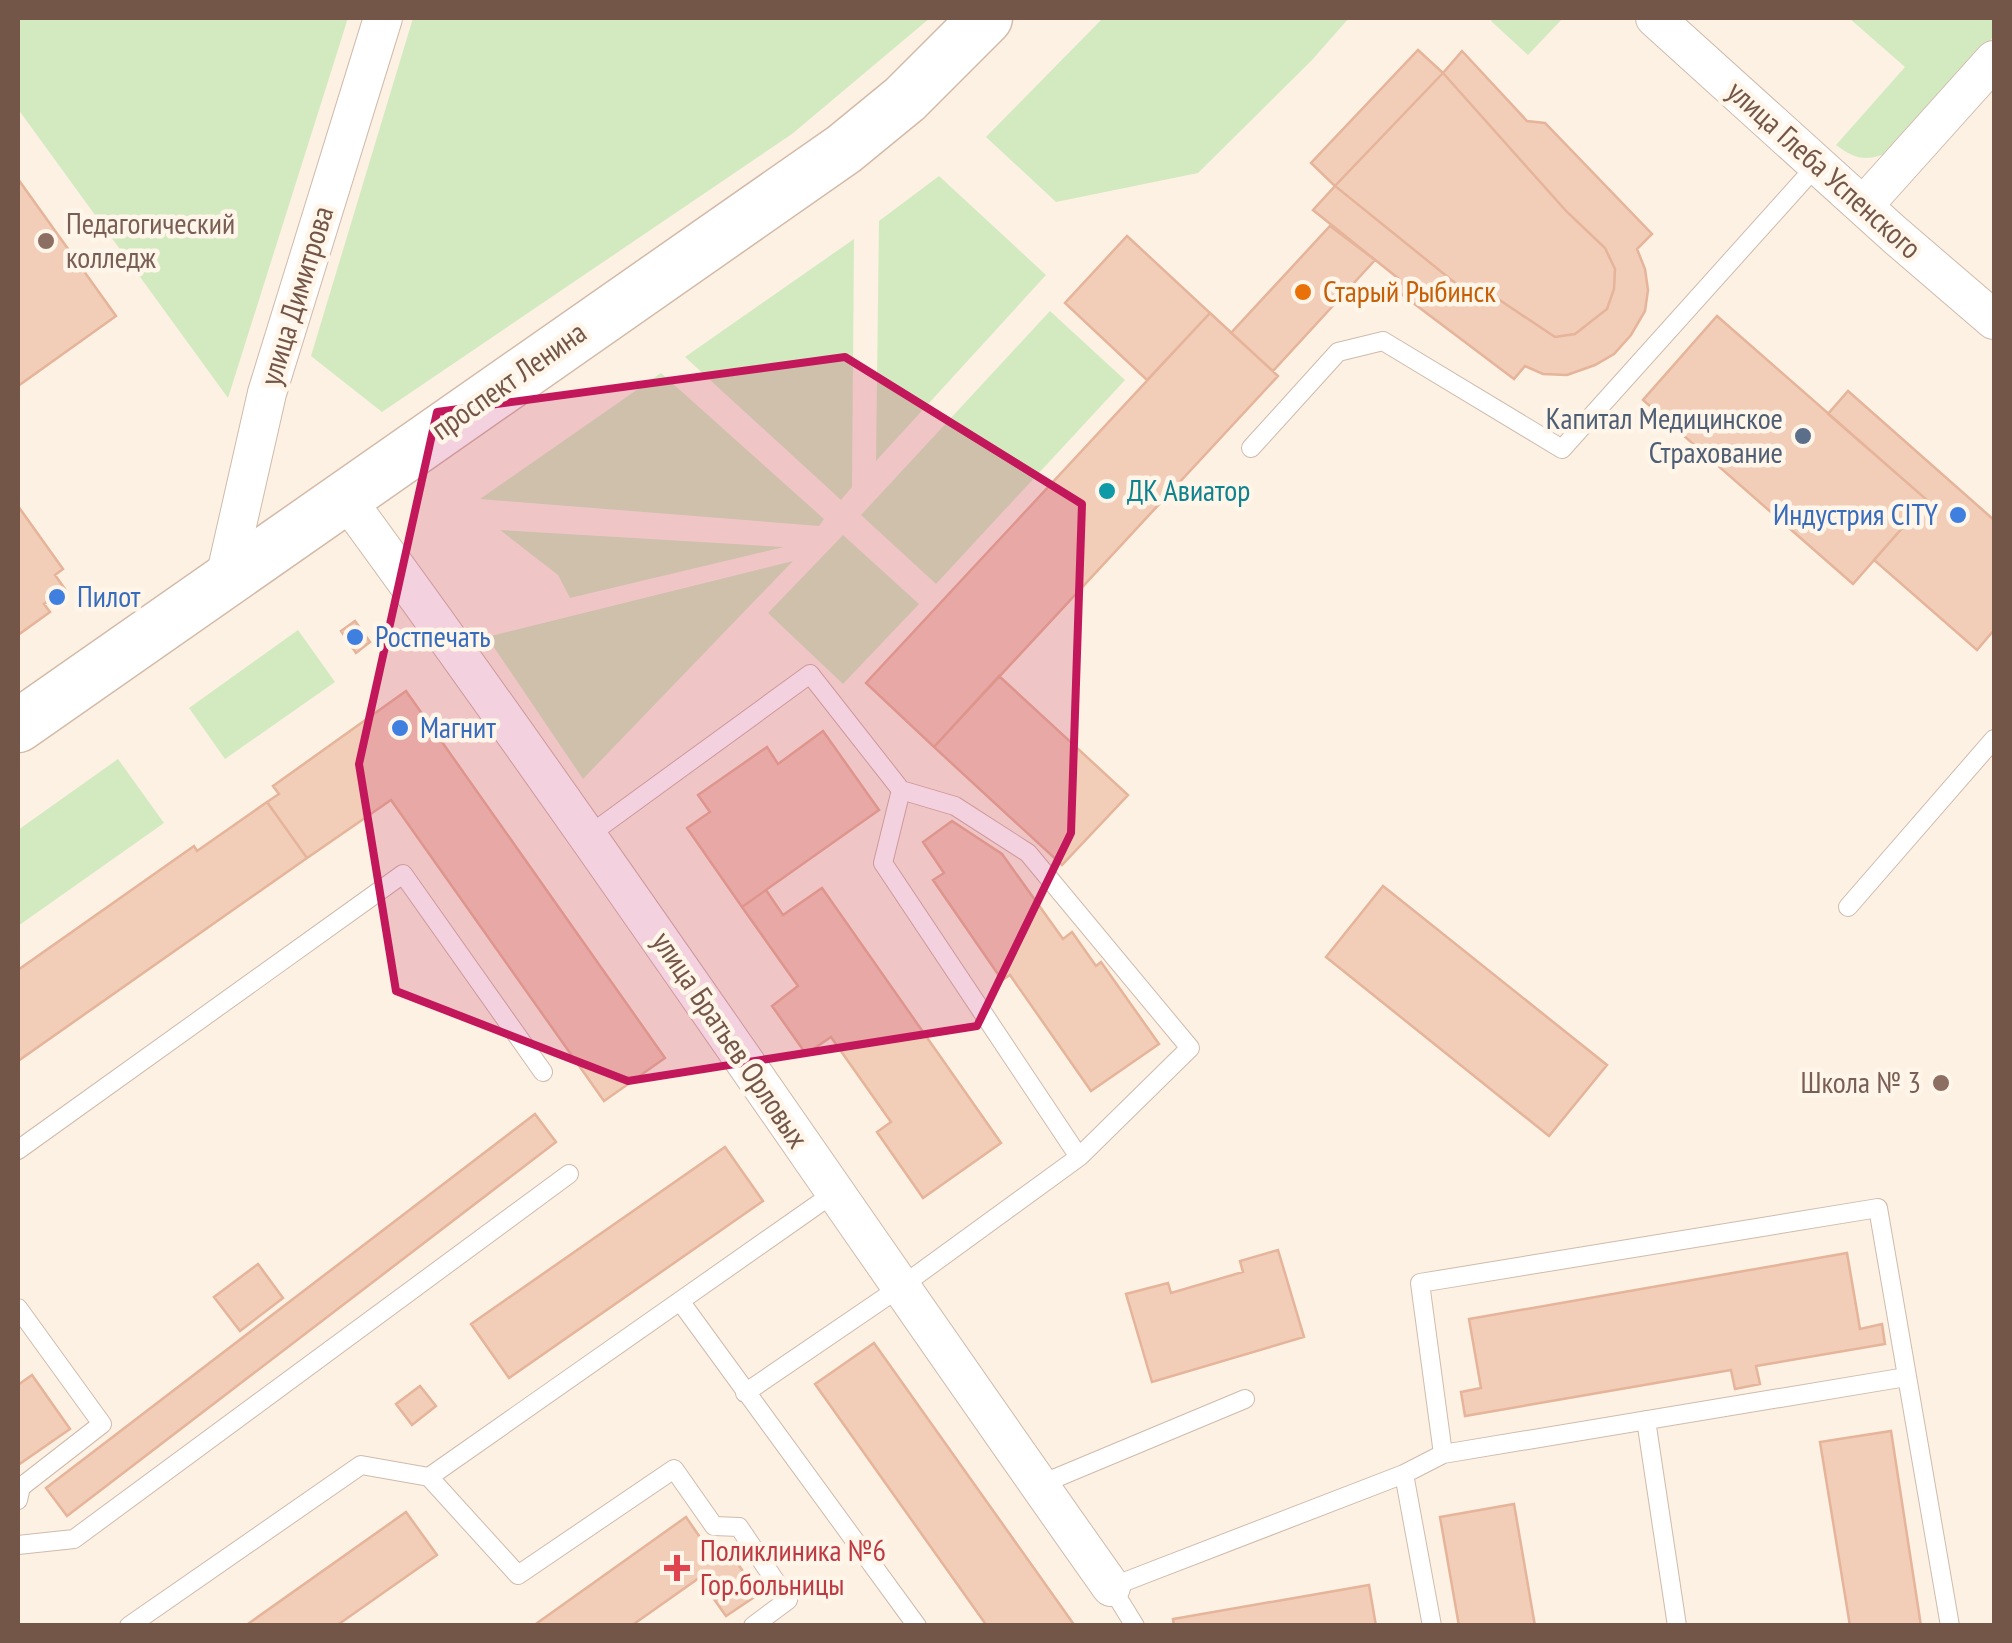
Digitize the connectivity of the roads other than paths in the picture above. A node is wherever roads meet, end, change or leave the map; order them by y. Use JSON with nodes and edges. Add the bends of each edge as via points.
{"nodes":[{"id":1,"x":382,"y":18,"type":"edge"},
{"id":2,"x":986,"y":18,"type":"edge"},
{"id":3,"x":1655,"y":18,"type":"edge"},
{"id":4,"x":1994,"y":60,"type":"edge"},
{"id":5,"x":1817,"y":165,"type":"junction"},
{"id":6,"x":1863,"y":206,"type":"junction"},
{"id":7,"x":1994,"y":320,"type":"edge"},
{"id":8,"x":1251,"y":448,"type":"dead end"},
{"id":9,"x":344,"y":496,"type":"junction"},
{"id":10,"x":226,"y":578,"type":"junction"},
{"id":11,"x":18,"y":726,"type":"edge"},
{"id":12,"x":1994,"y":739,"type":"edge"},
{"id":13,"x":901,"y":790,"type":"junction"},
{"id":14,"x":589,"y":835,"type":"junction"},
{"id":15,"x":1848,"y":907,"type":"dead end"},
{"id":16,"x":544,"y":1072,"type":"dead end"},
{"id":17,"x":18,"y":1150,"type":"edge"},
{"id":18,"x":1079,"y":1157,"type":"junction"},
{"id":19,"x":569,"y":1174,"type":"dead end"},
{"id":20,"x":834,"y":1193,"type":"junction"},
{"id":21,"x":898,"y":1288,"type":"junction"},
{"id":22,"x":680,"y":1301,"type":"junction"},
{"id":23,"x":18,"y":1308,"type":"edge"},
{"id":24,"x":1906,"y":1377,"type":"junction"},
{"id":25,"x":745,"y":1393,"type":"junction"},
{"id":26,"x":1245,"y":1399,"type":"dead end"},
{"id":27,"x":1646,"y":1420,"type":"junction"},
{"id":28,"x":1443,"y":1454,"type":"junction"},
{"id":29,"x":1404,"y":1474,"type":"junction"},
{"id":30,"x":429,"y":1477,"type":"junction"},
{"id":31,"x":1039,"y":1486,"type":"junction"},
{"id":32,"x":18,"y":1500,"type":"edge"},
{"id":33,"x":18,"y":1545,"type":"edge"},
{"id":34,"x":1110,"y":1587,"type":"junction"},
{"id":35,"x":129,"y":1626,"type":"edge"},
{"id":36,"x":753,"y":1626,"type":"edge"},
{"id":37,"x":918,"y":1626,"type":"edge"},
{"id":38,"x":1135,"y":1626,"type":"edge"},
{"id":39,"x":1432,"y":1626,"type":"edge"},
{"id":40,"x":1677,"y":1626,"type":"edge"},
{"id":41,"x":1950,"y":1626,"type":"edge"}],
"edges":[{"from":1,"to":10,"type":"street","name":"улица Димитрова","via":[[268,393]]},
{"from":2,"to":9,"type":"main road","name":"проспект Ленина","via":[[905,99],[844,148]]},
{"from":3,"to":5,"type":"street","name":"улица Глеба Успенского"},
{"from":4,"to":6,"type":"street"},
{"from":5,"to":6,"type":"street","name":"улица Глеба Успенского"},
{"from":5,"to":8,"type":"lane","via":[[1562,450],[1383,341],[1338,352]]},
{"from":6,"to":7,"type":"street","name":"улица Глеба Успенского"},
{"from":9,"to":10,"type":"main road","name":"проспект Ленина"},
{"from":9,"to":14,"type":"street","name":"улица Братьев Орловых"},
{"from":10,"to":11,"type":"main road","name":"проспект Ленина"},
{"from":12,"to":15,"type":"lane"},
{"from":13,"to":14,"type":"lane","via":[[810,674]]},
{"from":13,"to":18,"type":"lane","via":[[883,863]]},
{"from":13,"to":18,"type":"lane","via":[[955,806],[1028,854],[1190,1048]]},
{"from":14,"to":20,"type":"street","name":"улица Братьев Орловых"},
{"from":16,"to":17,"type":"lane","via":[[404,874]]},
{"from":18,"to":21,"type":"lane"},
{"from":19,"to":33,"type":"lane","via":[[74,1539]]},
{"from":20,"to":21,"type":"street","name":"улица Братьев Орловых"},
{"from":20,"to":22,"type":"lane"},
{"from":21,"to":25,"type":"lane"},
{"from":21,"to":31,"type":"street","name":"улица Братьев Орловых"},
{"from":22,"to":25,"type":"lane"},
{"from":22,"to":30,"type":"lane"},
{"from":23,"to":32,"type":"lane","via":[[102,1424],[20,1487]]},
{"from":24,"to":27,"type":"lane"},
{"from":24,"to":28,"type":"lane","via":[[1878,1208],[1420,1283]]},
{"from":24,"to":41,"type":"lane"},
{"from":25,"to":37,"type":"lane"},
{"from":26,"to":31,"type":"lane"},
{"from":27,"to":28,"type":"lane"},
{"from":27,"to":40,"type":"lane"},
{"from":28,"to":29,"type":"lane"},
{"from":29,"to":34,"type":"lane"},
{"from":29,"to":39,"type":"lane"},
{"from":30,"to":35,"type":"lane","via":[[361,1465]]},
{"from":30,"to":36,"type":"lane","via":[[518,1575],[674,1469],[714,1526],[739,1528],[788,1600]]},
{"from":31,"to":34,"type":"street","name":"улица Братьев Орловых"},
{"from":34,"to":38,"type":"lane"}]}
